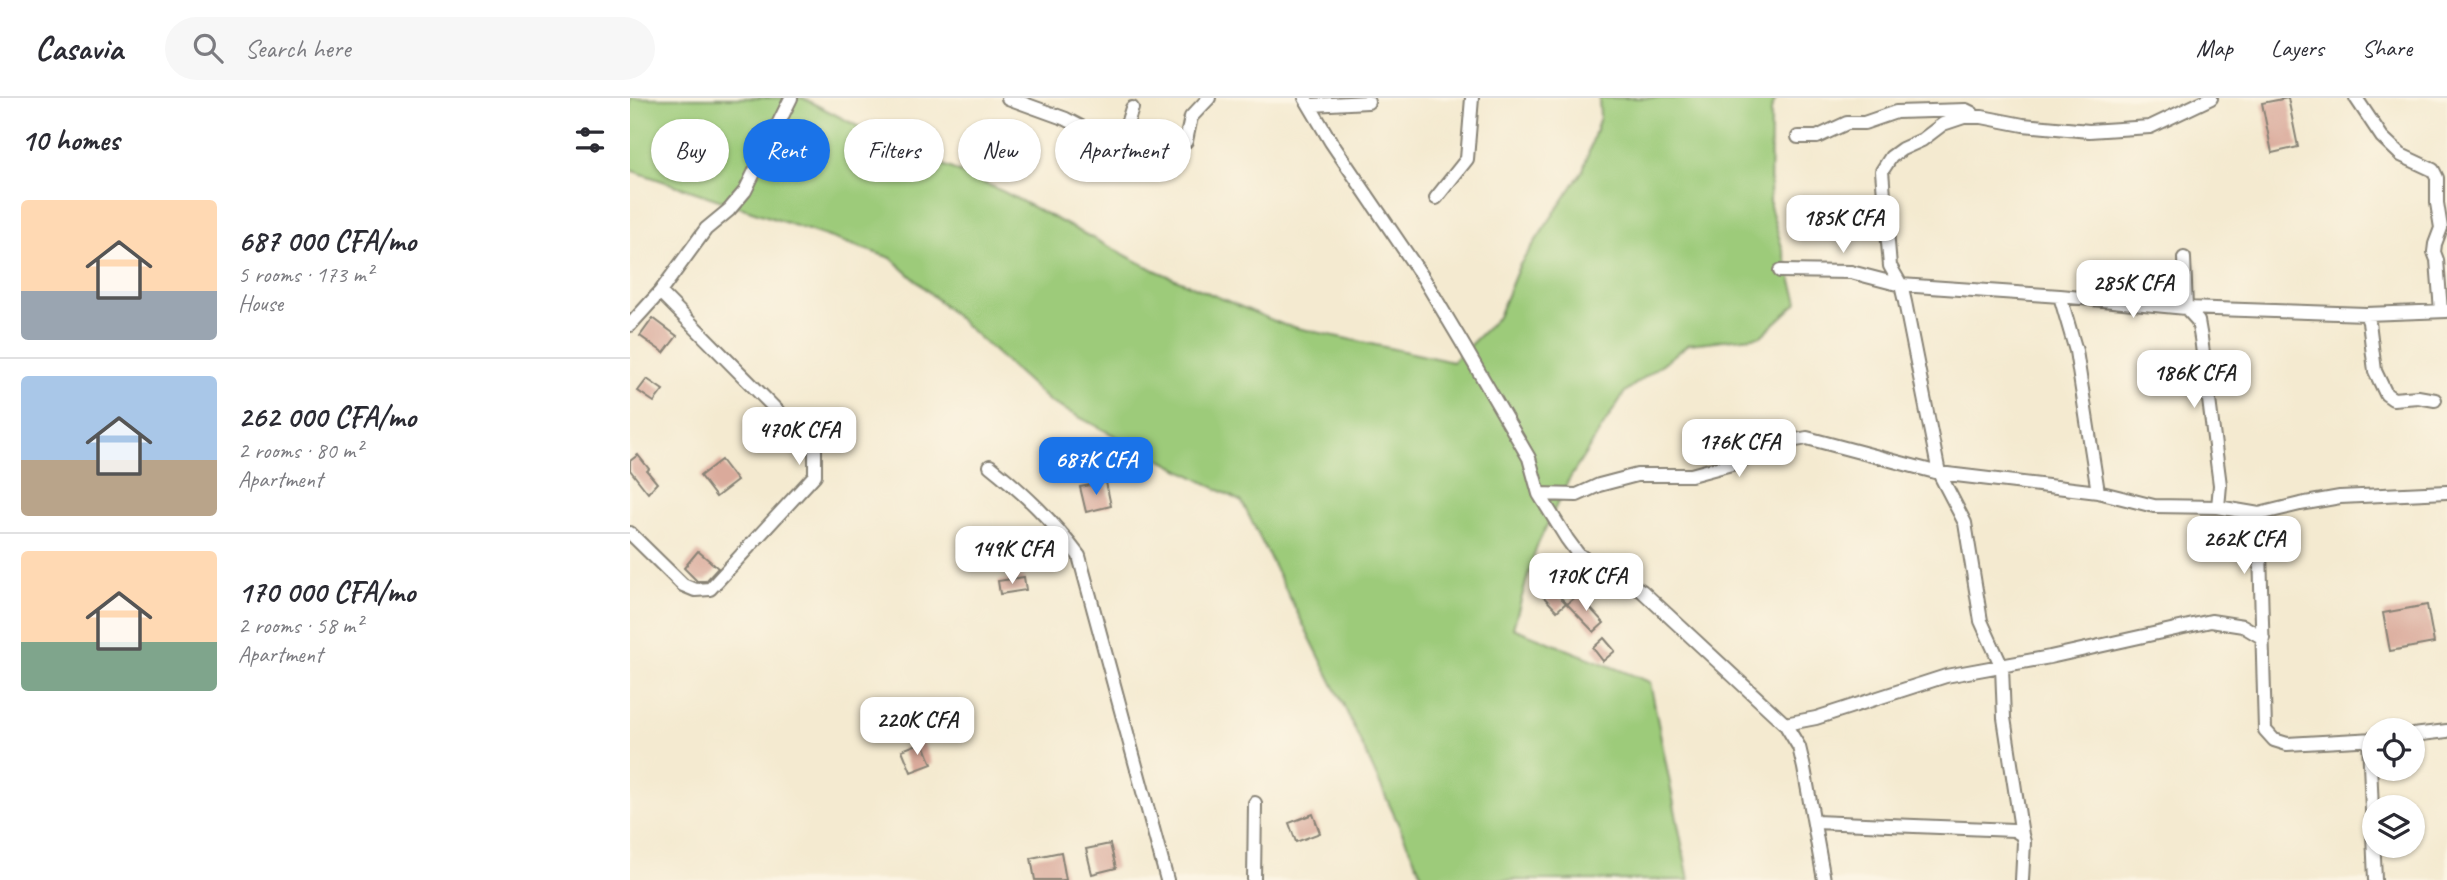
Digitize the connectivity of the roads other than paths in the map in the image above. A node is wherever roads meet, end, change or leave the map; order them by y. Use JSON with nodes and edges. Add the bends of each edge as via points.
{"nodes":[{"id":1,"x":792,"y":98,"type":"edge"},
{"id":2,"x":1008,"y":98,"type":"edge"},
{"id":3,"x":1209,"y":98,"type":"edge"},
{"id":4,"x":1472,"y":98,"type":"edge"},
{"id":5,"x":2211,"y":98,"type":"edge"},
{"id":6,"x":2356,"y":98,"type":"edge"},
{"id":7,"x":1308,"y":102,"type":"edge"},
{"id":8,"x":1368,"y":102,"type":"dead end"},
{"id":9,"x":1132,"y":108,"type":"dead end"},
{"id":10,"x":1982,"y":117,"type":"junction"},
{"id":11,"x":1066,"y":119,"type":"edge"},
{"id":12,"x":1129,"y":119,"type":"edge"},
{"id":13,"x":1191,"y":119,"type":"edge"},
{"id":14,"x":1798,"y":137,"type":"dead end"},
{"id":15,"x":1436,"y":198,"type":"dead end"},
{"id":16,"x":2184,"y":258,"type":"dead end"},
{"id":17,"x":1780,"y":271,"type":"dead end"},
{"id":18,"x":1901,"y":285,"type":"junction"},
{"id":19,"x":660,"y":292,"type":"junction"},
{"id":20,"x":2060,"y":296,"type":"junction"},
{"id":21,"x":2186,"y":308,"type":"junction"},
{"id":22,"x":2444,"y":311,"type":"edge"},
{"id":23,"x":2366,"y":314,"type":"junction"},
{"id":24,"x":630,"y":325,"type":"edge"},
{"id":25,"x":2435,"y":400,"type":"dead end"},
{"id":26,"x":990,"y":466,"type":"dead end"},
{"id":27,"x":1939,"y":472,"type":"junction"},
{"id":28,"x":2098,"y":492,"type":"junction"},
{"id":29,"x":2447,"y":492,"type":"edge"},
{"id":30,"x":1539,"y":494,"type":"junction"},
{"id":31,"x":2218,"y":506,"type":"junction"},
{"id":32,"x":2259,"y":514,"type":"junction"},
{"id":33,"x":630,"y":533,"type":"edge"},
{"id":34,"x":2263,"y":638,"type":"junction"},
{"id":35,"x":2002,"y":667,"type":"junction"},
{"id":36,"x":1785,"y":724,"type":"junction"},
{"id":37,"x":2447,"y":731,"type":"edge"},
{"id":38,"x":2425,"y":734,"type":"edge"},
{"id":39,"x":2362,"y":740,"type":"edge"},
{"id":40,"x":2373,"y":781,"type":"edge"},
{"id":41,"x":1255,"y":803,"type":"dead end"},
{"id":42,"x":1815,"y":822,"type":"junction"},
{"id":43,"x":2022,"y":835,"type":"junction"},
{"id":44,"x":1167,"y":880,"type":"edge"},
{"id":45,"x":1254,"y":880,"type":"edge"},
{"id":46,"x":1824,"y":880,"type":"edge"},
{"id":47,"x":2022,"y":880,"type":"edge"},
{"id":48,"x":2375,"y":880,"type":"edge"}],
"edges":[{"from":1,"to":19,"type":"street","via":[[746,191],[706,229]]},
{"from":2,"to":11,"type":"street"},
{"from":3,"to":13,"type":"street"},
{"from":4,"to":15,"type":"street","via":[[1467,159]]},
{"from":5,"to":10,"type":"street","via":[[2150,127],[2089,131]]},
{"from":6,"to":22,"type":"street","via":[[2382,137],[2437,178],[2441,228],[2434,252]]},
{"from":7,"to":8,"type":"street"},
{"from":7,"to":30,"type":"street","via":[[1461,341],[1529,458]]},
{"from":9,"to":12,"type":"street"},
{"from":10,"to":14,"type":"street","via":[[1966,110],[1896,112],[1864,123],[1847,123],[1817,137]]},
{"from":10,"to":18,"type":"street","via":[[1943,124],[1891,157],[1882,171],[1891,266]]},
{"from":16,"to":21,"type":"street"},
{"from":17,"to":18,"type":"street","via":[[1851,272]]},
{"from":18,"to":20,"type":"street"},
{"from":18,"to":27,"type":"street"},
{"from":19,"to":24,"type":"street"},
{"from":19,"to":33,"type":"street","via":[[815,449],[815,475],[710,589],[683,585]]},
{"from":20,"to":21,"type":"street"},
{"from":20,"to":28,"type":"street","via":[[2076,351]]},
{"from":21,"to":23,"type":"street"},
{"from":21,"to":31,"type":"street","via":[[2198,321],[2201,338],[2220,485]]},
{"from":22,"to":23,"type":"street"},
{"from":23,"to":25,"type":"street","via":[[2375,371],[2386,394],[2393,399]]},
{"from":26,"to":44,"type":"street","via":[[1054,523],[1079,556]]},
{"from":27,"to":28,"type":"street"},
{"from":27,"to":30,"type":"street","via":[[1807,438],[1769,445],[1739,462],[1691,475],[1637,475],[1577,495]]},
{"from":27,"to":35,"type":"street","via":[[1965,523],[1982,621]]},
{"from":28,"to":31,"type":"street","via":[[2154,506]]},
{"from":29,"to":32,"type":"street","via":[[2340,497]]},
{"from":30,"to":36,"type":"street","via":[[1578,554],[1642,591]]},
{"from":31,"to":32,"type":"street"},
{"from":32,"to":34,"type":"street"},
{"from":34,"to":35,"type":"street","via":[[2243,626],[2211,621]]},
{"from":34,"to":39,"type":"street","via":[[2265,730],[2274,740],[2287,744]]},
{"from":35,"to":36,"type":"street","via":[[1946,676]]},
{"from":35,"to":43,"type":"street","via":[[2004,718]]},
{"from":36,"to":42,"type":"street","via":[[1798,747]]},
{"from":37,"to":38,"type":"street"},
{"from":40,"to":48,"type":"street"},
{"from":41,"to":45,"type":"street"},
{"from":42,"to":43,"type":"street","via":[[2014,830]]},
{"from":42,"to":46,"type":"street"},
{"from":43,"to":47,"type":"street"}]}
